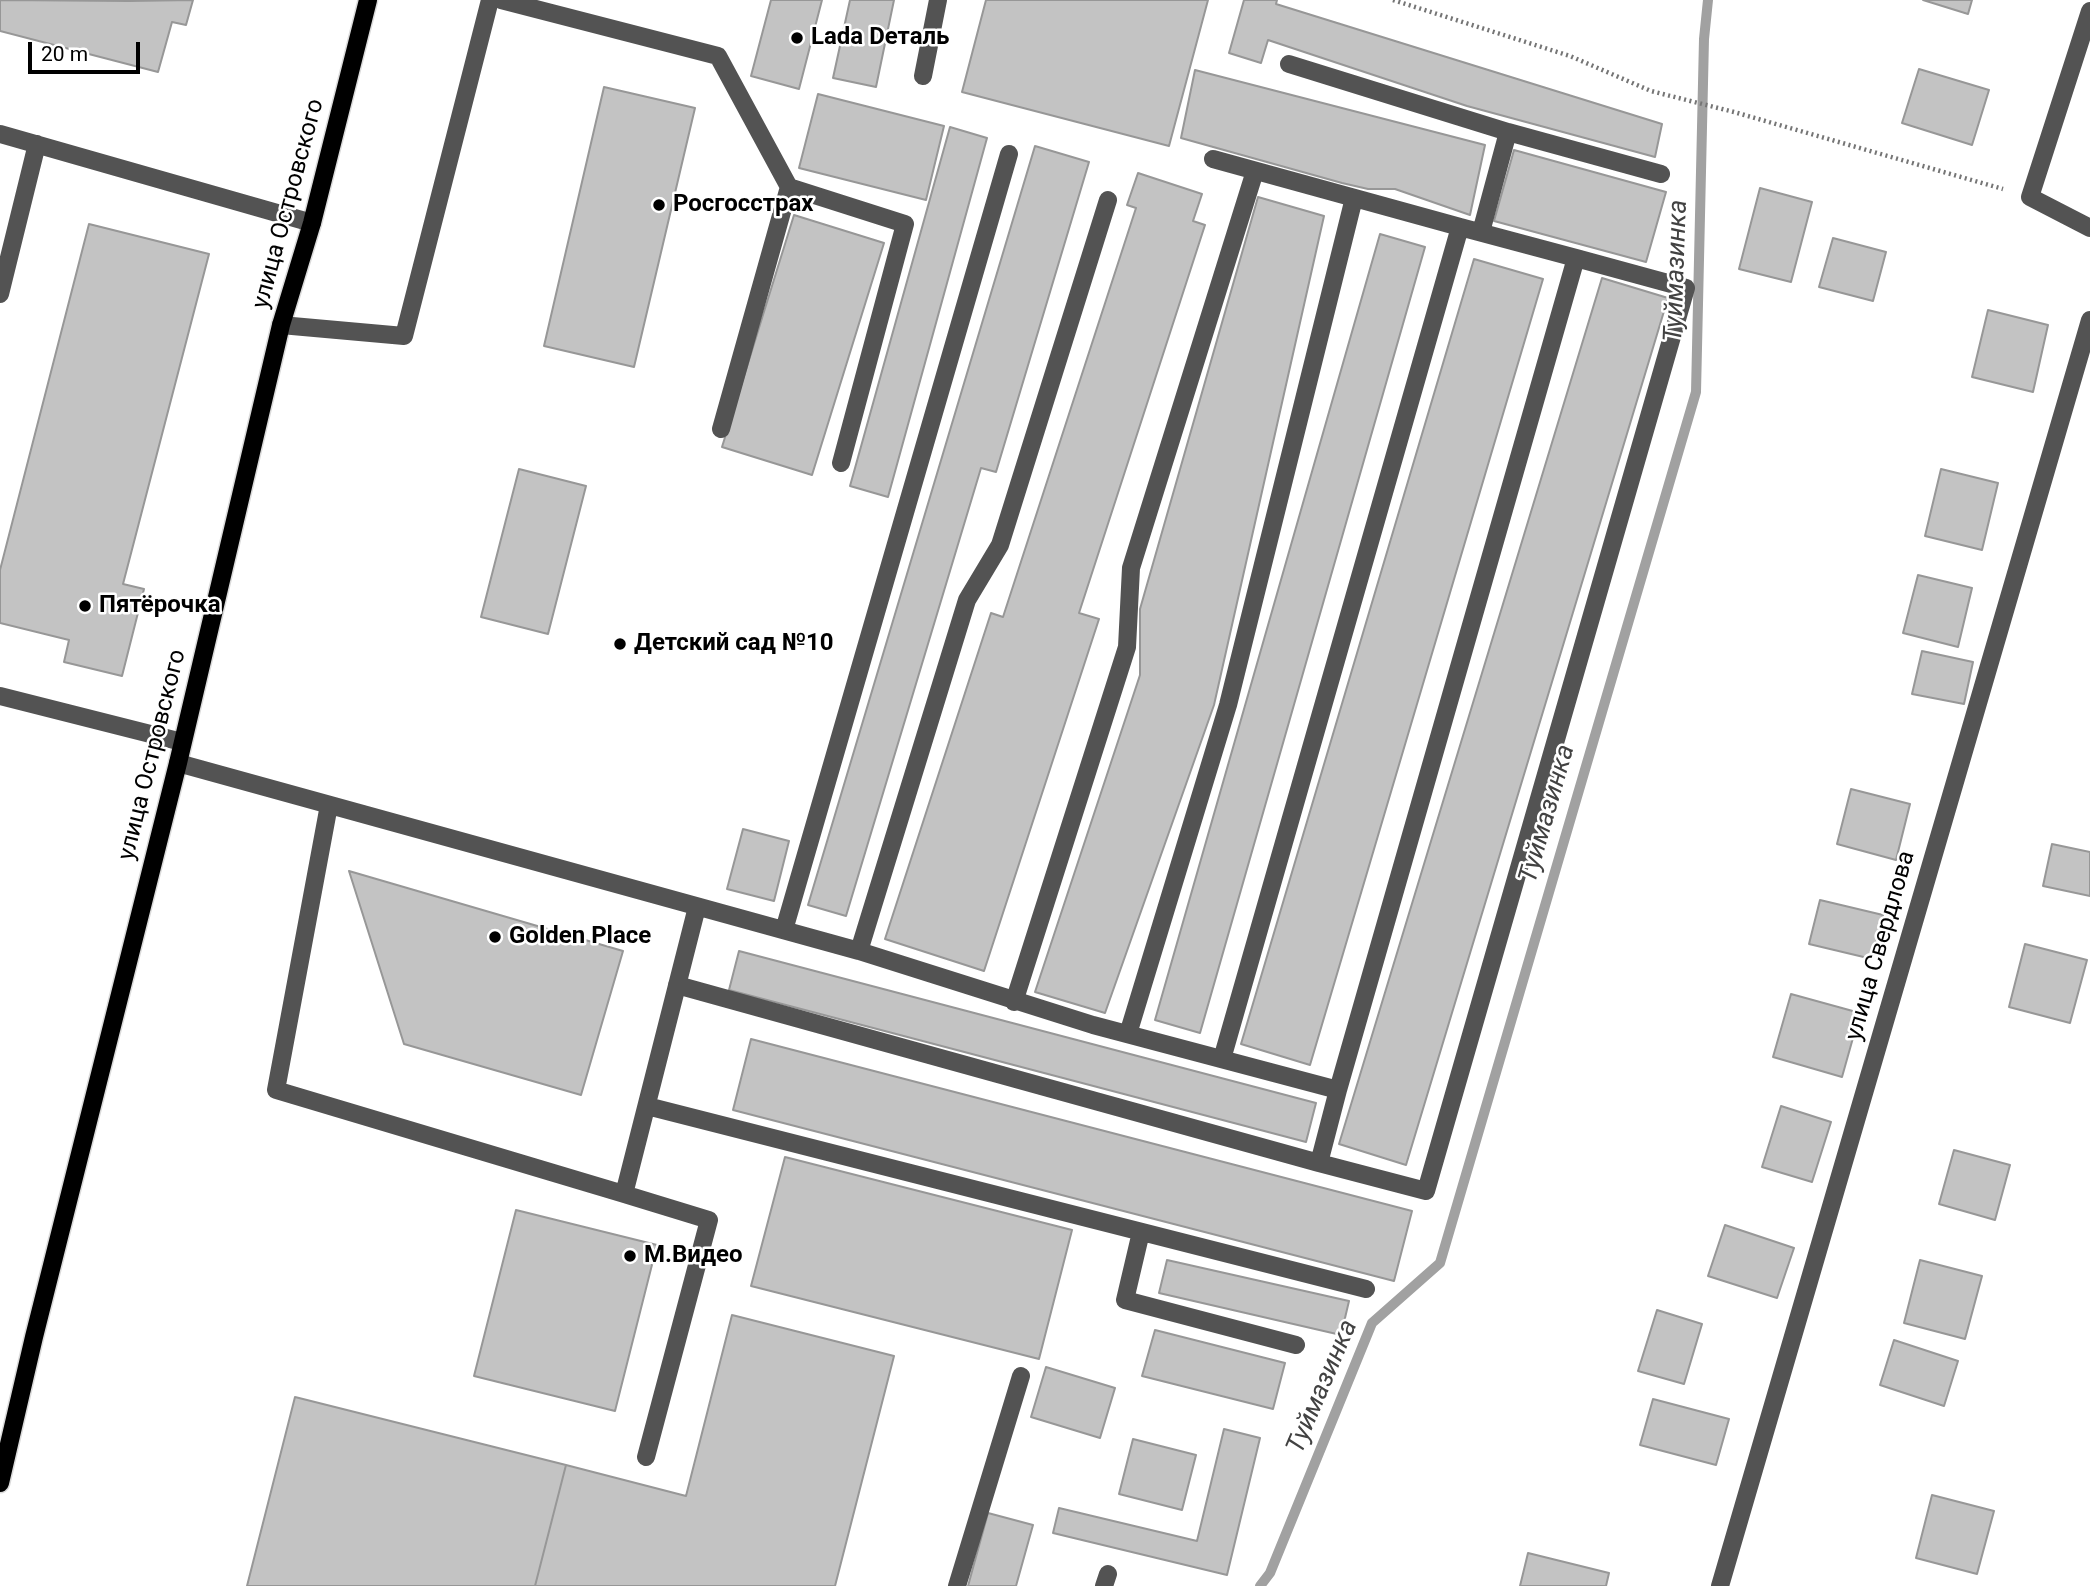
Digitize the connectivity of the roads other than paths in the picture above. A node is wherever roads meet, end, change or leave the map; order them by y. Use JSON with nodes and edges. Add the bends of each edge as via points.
{"nodes":[{"id":1,"x":368,"y":0,"type":"edge"},
{"id":2,"x":490,"y":0,"type":"edge"},
{"id":3,"x":501,"y":0,"type":"edge"},
{"id":4,"x":938,"y":0,"type":"edge"},
{"id":5,"x":2090,"y":11,"type":"edge"},
{"id":6,"x":1289,"y":64,"type":"dead end"},
{"id":7,"x":923,"y":76,"type":"dead end"},
{"id":8,"x":1508,"y":132,"type":"junction"},
{"id":9,"x":0,"y":134,"type":"edge"},
{"id":10,"x":37,"y":144,"type":"junction"},
{"id":11,"x":1009,"y":154,"type":"dead end"},
{"id":12,"x":1213,"y":159,"type":"dead end"},
{"id":13,"x":1255,"y":170,"type":"junction"},
{"id":14,"x":1661,"y":174,"type":"dead end"},
{"id":15,"x":789,"y":187,"type":"junction"},
{"id":16,"x":1354,"y":198,"type":"junction"},
{"id":17,"x":1108,"y":200,"type":"dead end"},
{"id":18,"x":312,"y":223,"type":"junction"},
{"id":19,"x":1460,"y":227,"type":"junction"},
{"id":20,"x":2090,"y":229,"type":"edge"},
{"id":21,"x":1481,"y":232,"type":"junction"},
{"id":22,"x":1576,"y":258,"type":"junction"},
{"id":23,"x":0,"y":294,"type":"edge"},
{"id":24,"x":2090,"y":320,"type":"edge"},
{"id":25,"x":281,"y":325,"type":"junction"},
{"id":26,"x":721,"y":429,"type":"dead end"},
{"id":27,"x":841,"y":463,"type":"dead end"},
{"id":28,"x":0,"y":696,"type":"edge"},
{"id":29,"x":182,"y":742,"type":"junction"},
{"id":30,"x":177,"y":763,"type":"junction"},
{"id":31,"x":329,"y":805,"type":"junction"},
{"id":32,"x":697,"y":908,"type":"junction"},
{"id":33,"x":784,"y":930,"type":"junction"},
{"id":34,"x":859,"y":951,"type":"junction"},
{"id":35,"x":677,"y":985,"type":"junction"},
{"id":36,"x":1014,"y":1002,"type":"junction"},
{"id":37,"x":1128,"y":1034,"type":"junction"},
{"id":38,"x":1222,"y":1059,"type":"junction"},
{"id":39,"x":1338,"y":1090,"type":"junction"},
{"id":40,"x":647,"y":1106,"type":"junction"},
{"id":41,"x":1319,"y":1163,"type":"junction"},
{"id":42,"x":624,"y":1194,"type":"junction"},
{"id":43,"x":1141,"y":1232,"type":"junction"},
{"id":44,"x":1366,"y":1289,"type":"dead end"},
{"id":45,"x":1296,"y":1345,"type":"dead end"},
{"id":46,"x":1021,"y":1376,"type":"dead end"},
{"id":47,"x":646,"y":1457,"type":"dead end"},
{"id":48,"x":0,"y":1483,"type":"edge"},
{"id":49,"x":957,"y":1586,"type":"edge"},
{"id":50,"x":1720,"y":1586,"type":"edge"}],
"edges":[{"from":1,"to":18,"type":"main road","name":"улица Островского"},
{"from":2,"to":25,"type":"street","via":[[404,336]]},
{"from":3,"to":15,"type":"street","via":[[718,56]]},
{"from":4,"to":7,"type":"street"},
{"from":5,"to":20,"type":"street","via":[[2030,197]]},
{"from":6,"to":8,"type":"street"},
{"from":8,"to":14,"type":"street"},
{"from":8,"to":21,"type":"street"},
{"from":9,"to":10,"type":"street"},
{"from":10,"to":18,"type":"street"},
{"from":10,"to":23,"type":"street"},
{"from":11,"to":33,"type":"street"},
{"from":12,"to":13,"type":"street"},
{"from":13,"to":16,"type":"street"},
{"from":13,"to":36,"type":"street","via":[[1131,568],[1127,647]]},
{"from":15,"to":26,"type":"street"},
{"from":15,"to":27,"type":"street","via":[[905,224]]},
{"from":16,"to":19,"type":"street"},
{"from":16,"to":37,"type":"street","via":[[1228,705]]},
{"from":17,"to":34,"type":"street","via":[[1000,545],[967,600]]},
{"from":18,"to":25,"type":"main road","name":"улица Островского"},
{"from":19,"to":21,"type":"street"},
{"from":19,"to":38,"type":"street"},
{"from":21,"to":22,"type":"street"},
{"from":22,"to":39,"type":"street"},
{"from":22,"to":41,"type":"street","via":[[1686,288],[1426,1191]]},
{"from":24,"to":50,"type":"street","name":"улица Свердлова"},
{"from":25,"to":29,"type":"main road","name":"улица Островского"},
{"from":28,"to":29,"type":"street"},
{"from":29,"to":30,"type":"main road","name":"улица Островского"},
{"from":30,"to":31,"type":"street"},
{"from":30,"to":48,"type":"main road","name":"улица Островского"},
{"from":31,"to":32,"type":"street"},
{"from":31,"to":42,"type":"street","via":[[276,1090]]},
{"from":32,"to":33,"type":"street"},
{"from":32,"to":35,"type":"street"},
{"from":33,"to":34,"type":"street"},
{"from":34,"to":36,"type":"street"},
{"from":35,"to":40,"type":"street"},
{"from":35,"to":41,"type":"street"},
{"from":36,"to":37,"type":"street"},
{"from":37,"to":38,"type":"street"},
{"from":38,"to":39,"type":"street"},
{"from":39,"to":41,"type":"street"},
{"from":40,"to":42,"type":"street"},
{"from":40,"to":43,"type":"street"},
{"from":42,"to":47,"type":"street","via":[[709,1220]]},
{"from":43,"to":44,"type":"street"},
{"from":43,"to":45,"type":"street","via":[[1125,1300]]},
{"from":46,"to":49,"type":"street"}]}
